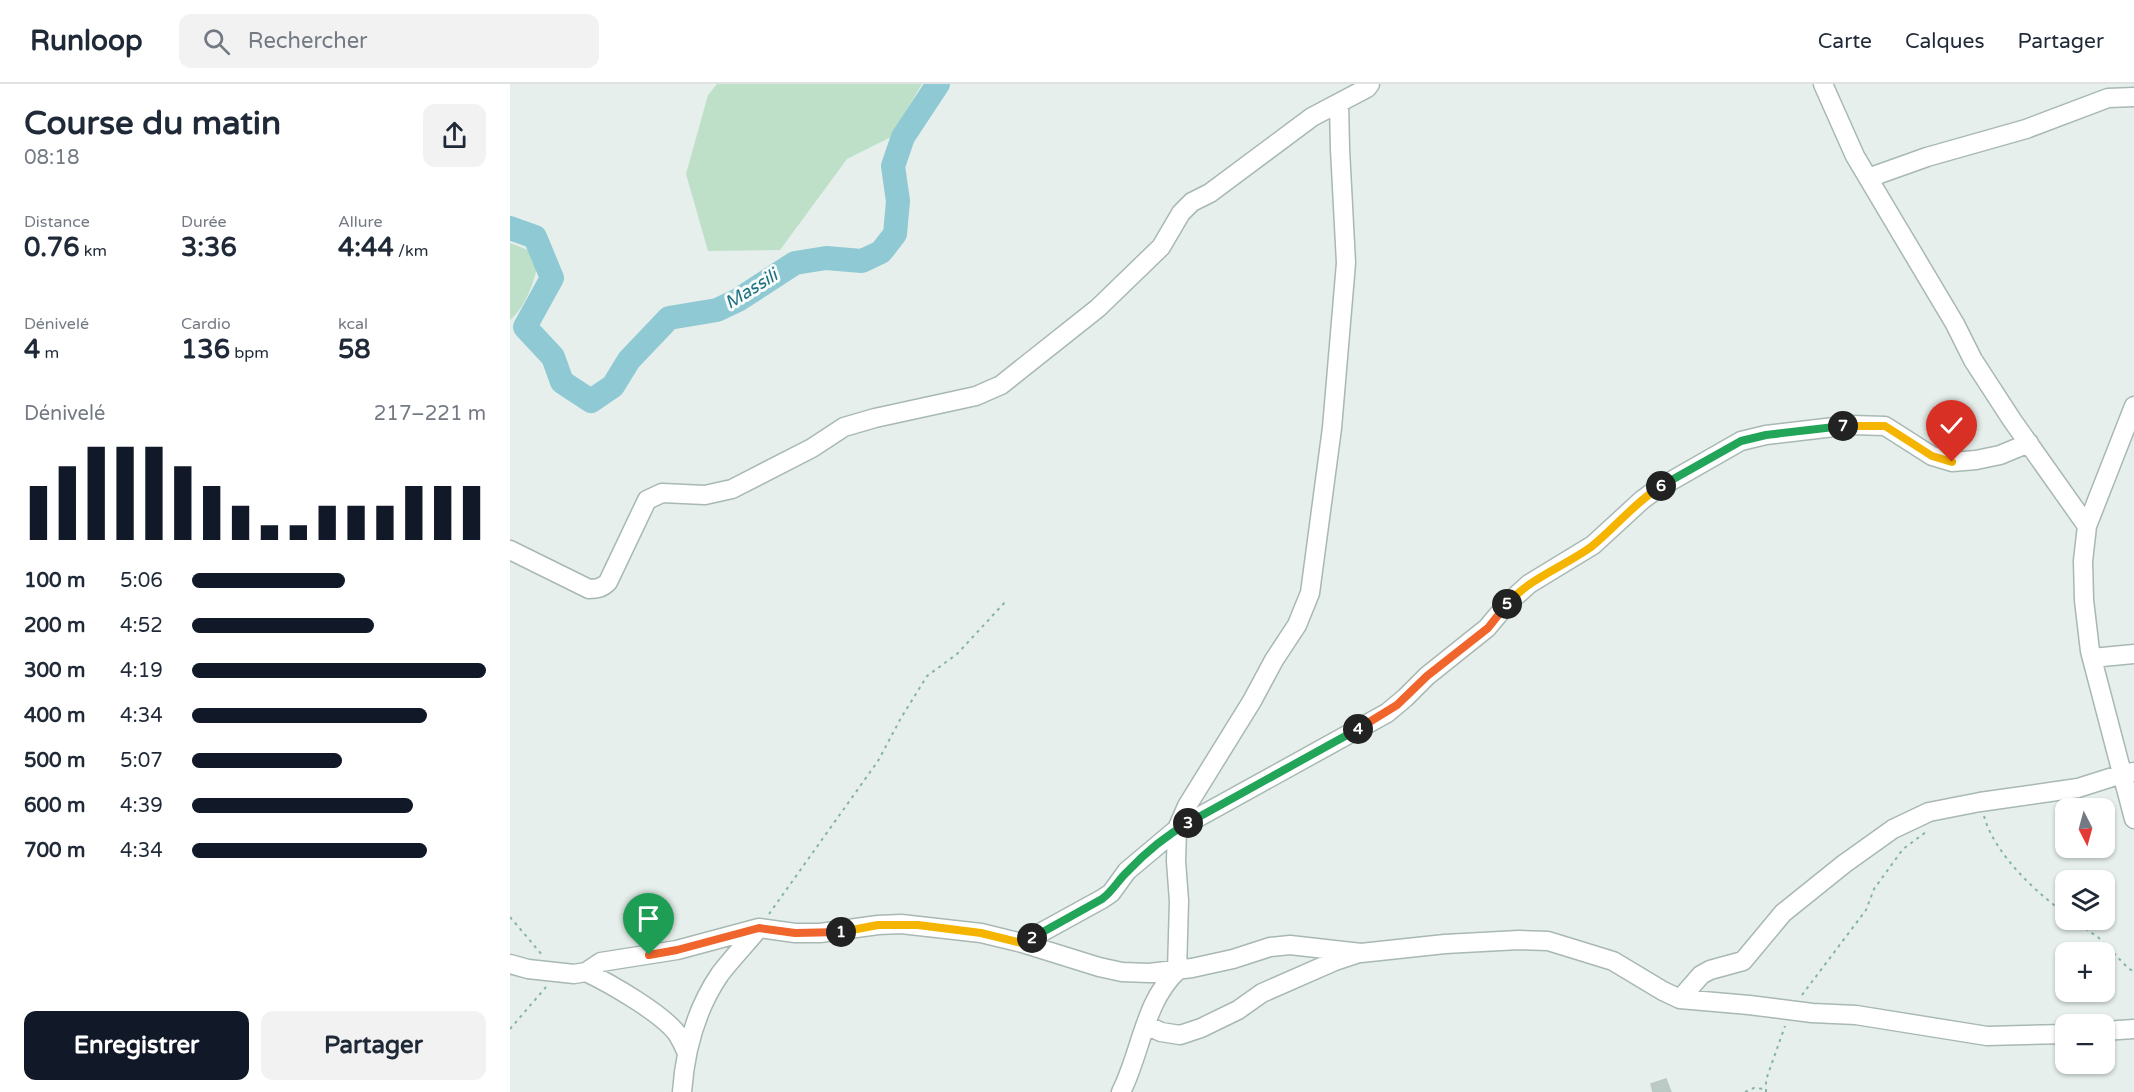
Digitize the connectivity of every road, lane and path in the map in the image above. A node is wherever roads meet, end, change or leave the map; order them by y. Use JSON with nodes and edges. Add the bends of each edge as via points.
{"nodes":[{"id":1,"x":1371,"y":84,"type":"edge"},
{"id":2,"x":1823,"y":84,"type":"edge"},
{"id":3,"x":2134,"y":97,"type":"edge"},
{"id":4,"x":1339,"y":103,"type":"junction"},
{"id":5,"x":1868,"y":178,"type":"junction"},
{"id":6,"x":2134,"y":406,"type":"edge"},
{"id":7,"x":2029,"y":443,"type":"junction"},
{"id":8,"x":2087,"y":526,"type":"junction"},
{"id":9,"x":510,"y":550,"type":"edge"},
{"id":10,"x":1007,"y":600,"type":"dead end"},
{"id":11,"x":2134,"y":654,"type":"edge"},
{"id":12,"x":2092,"y":658,"type":"junction"},
{"id":13,"x":2128,"y":773,"type":"edge"},
{"id":14,"x":1980,"y":802,"type":"junction"},
{"id":15,"x":2134,"y":819,"type":"edge"},
{"id":16,"x":1931,"y":828,"type":"dead end"},
{"id":17,"x":1177,"y":830,"type":"junction"},
{"id":18,"x":2055,"y":905,"type":"edge"},
{"id":19,"x":510,"y":917,"type":"edge"},
{"id":20,"x":759,"y":928,"type":"junction"},
{"id":21,"x":2087,"y":930,"type":"edge"},
{"id":22,"x":1022,"y":943,"type":"junction"},
{"id":23,"x":1361,"y":953,"type":"junction"},
{"id":24,"x":510,"y":964,"type":"edge"},
{"id":25,"x":1177,"y":971,"type":"junction"},
{"id":26,"x":2134,"y":971,"type":"edge"},
{"id":27,"x":586,"y":972,"type":"junction"},
{"id":28,"x":558,"y":973,"type":"junction"},
{"id":29,"x":1680,"y":999,"type":"junction"},
{"id":30,"x":1790,"y":1011,"type":"junction"},
{"id":31,"x":1146,"y":1025,"type":"junction"},
{"id":32,"x":510,"y":1029,"type":"edge"},
{"id":33,"x":2134,"y":1029,"type":"edge"},
{"id":34,"x":2115,"y":1030,"type":"edge"},
{"id":35,"x":2055,"y":1034,"type":"edge"},
{"id":36,"x":686,"y":1051,"type":"junction"},
{"id":37,"x":1766,"y":1090,"type":"edge"},
{"id":38,"x":682,"y":1092,"type":"edge"},
{"id":39,"x":1121,"y":1092,"type":"edge"},
{"id":40,"x":1745,"y":1092,"type":"edge"}],
"edges":[{"from":1,"to":4,"type":"street"},
{"from":2,"to":5,"type":"street"},
{"from":3,"to":5,"type":"street","via":[[2108,98],[2026,129]]},
{"from":4,"to":9,"type":"street","via":[[1312,117],[1210,193],[1192,202],[1149,260],[1098,308],[1001,385],[976,396],[844,427],[812,448],[720,493],[653,496],[646,500],[608,582],[597,589],[588,589]]},
{"from":4,"to":17,"type":"street","via":[[1346,263],[1332,429],[1310,593],[1297,625],[1187,806]]},
{"from":5,"to":7,"type":"street","via":[[1978,369]]},
{"from":6,"to":8,"type":"street"},
{"from":7,"to":8,"type":"street"},
{"from":7,"to":17,"type":"street","via":[[2000,455],[1952,462],[1932,456],[1885,426],[1851,425],[1741,441],[1656,489],[1593,545],[1529,584],[1488,628],[1387,713]]},
{"from":8,"to":12,"type":"street","via":[[2084,600]]},
{"from":10,"to":20,"type":"path","via":[[957,654],[927,676],[878,761]]},
{"from":11,"to":12,"type":"street"},
{"from":12,"to":13,"type":"street"},
{"from":13,"to":14,"type":"street","via":[[2078,788]]},
{"from":13,"to":15,"type":"street"},
{"from":14,"to":18,"type":"path","via":[[1995,840],[2010,861]]},
{"from":14,"to":29,"type":"street","via":[[1929,812],[1893,829],[1783,913],[1743,961],[1701,975]]},
{"from":16,"to":30,"type":"path","via":[[1903,849],[1874,889],[1866,910]]},
{"from":17,"to":22,"type":"street","via":[[1127,871],[1111,893]]},
{"from":17,"to":25,"type":"street"},
{"from":19,"to":28,"type":"path"},
{"from":20,"to":22,"type":"street","via":[[820,933],[878,925],[918,925]]},
{"from":20,"to":27,"type":"street","via":[[677,950],[602,962]]},
{"from":20,"to":36,"type":"street","via":[[720,974],[702,1006]]},
{"from":21,"to":26,"type":"path"},
{"from":22,"to":25,"type":"street","via":[[1122,972]]},
{"from":23,"to":25,"type":"street","via":[[1305,946],[1270,947]]},
{"from":23,"to":29,"type":"street","via":[[1445,944],[1548,941],[1613,961]]},
{"from":23,"to":31,"type":"street","via":[[1262,993],[1202,1028],[1180,1035]]},
{"from":24,"to":28,"type":"street"},
{"from":25,"to":31,"type":"street","via":[[1157,998]]},
{"from":27,"to":28,"type":"street"},
{"from":27,"to":36,"type":"street","via":[[668,1023]]},
{"from":28,"to":32,"type":"path"},
{"from":29,"to":30,"type":"street"},
{"from":30,"to":35,"type":"street","via":[[1856,1015],[1987,1036]]},
{"from":30,"to":37,"type":"path"},
{"from":31,"to":39,"type":"street"},
{"from":33,"to":34,"type":"street"},
{"from":36,"to":38,"type":"street"},
{"from":37,"to":40,"type":"path","via":[[1754,1088]]}]}
